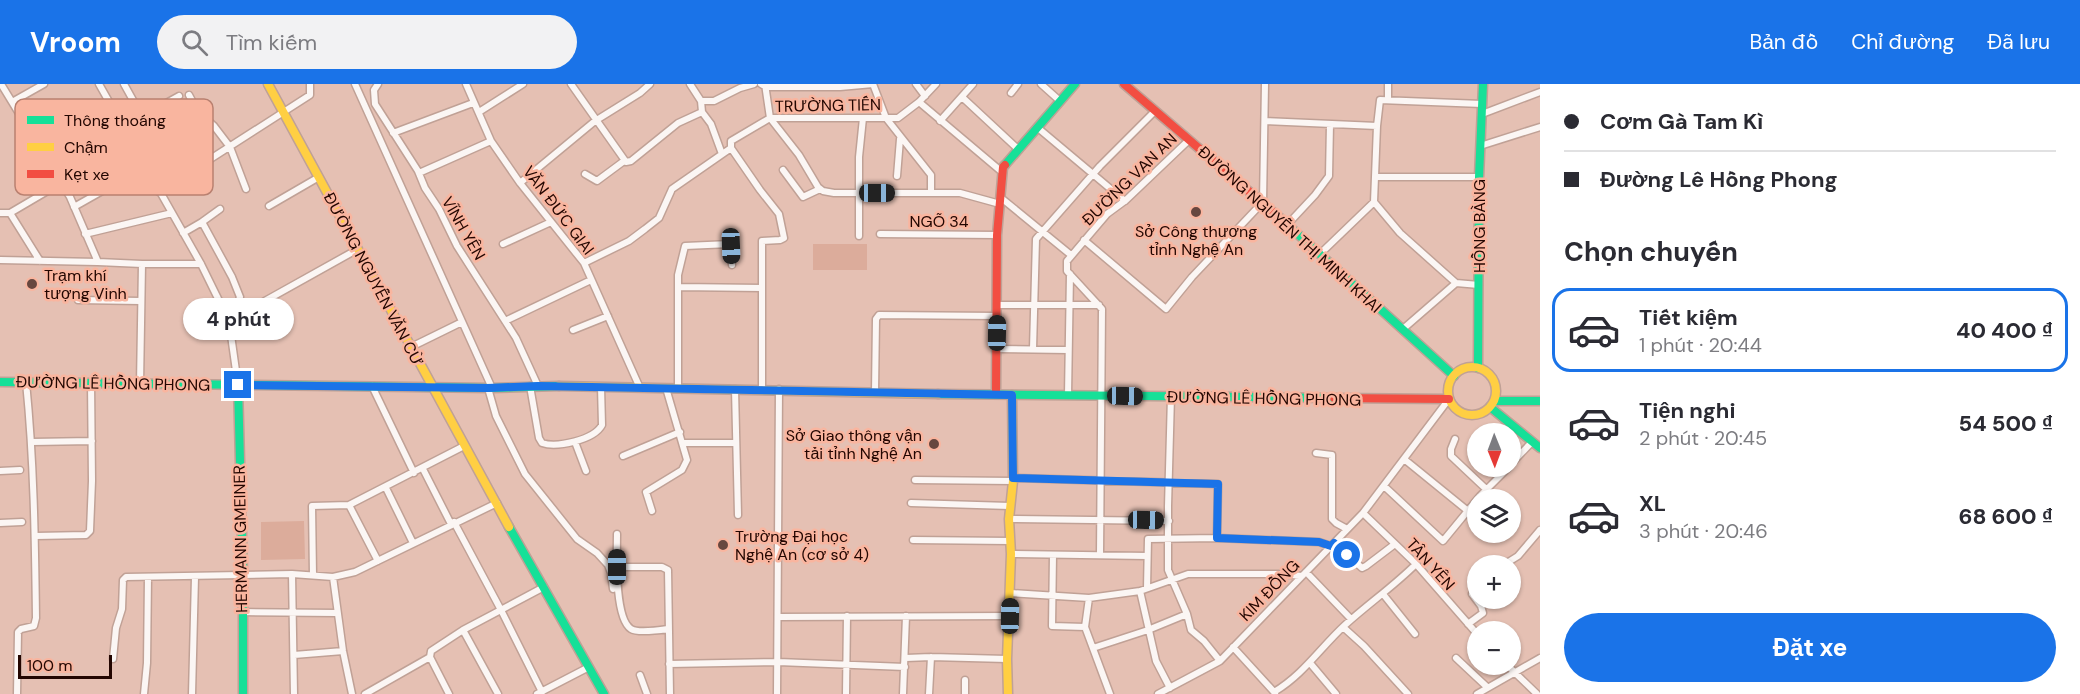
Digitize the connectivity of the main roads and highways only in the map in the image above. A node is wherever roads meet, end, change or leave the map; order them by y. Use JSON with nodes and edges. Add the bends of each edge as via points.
{"nodes":[{"id":1,"x":268,"y":84,"type":"edge"},
{"id":2,"x":1075,"y":84,"type":"edge"},
{"id":3,"x":1124,"y":84,"type":"edge"},
{"id":4,"x":1483,"y":84,"type":"edge"},
{"id":5,"x":1478,"y":368,"type":"junction"},
{"id":6,"x":1454,"y":376,"type":"junction"},
{"id":7,"x":0,"y":382,"type":"edge"},
{"id":8,"x":238,"y":385,"type":"junction"},
{"id":9,"x":433,"y":386,"type":"junction"},
{"id":10,"x":996,"y":394,"type":"junction"},
{"id":11,"x":1012,"y":395,"type":"junction"},
{"id":12,"x":1449,"y":399,"type":"junction"},
{"id":13,"x":1540,"y":400,"type":"edge"},
{"id":14,"x":1492,"y":404,"type":"junction"},
{"id":15,"x":1540,"y":448,"type":"edge"},
{"id":16,"x":243,"y":694,"type":"edge"},
{"id":17,"x":604,"y":694,"type":"edge"},
{"id":18,"x":1008,"y":694,"type":"edge"}],
"edges":[{"from":1,"to":9,"type":"main road","name":"ĐƯỜNG NGUYỄN VĂN CỪ"},
{"from":2,"to":10,"type":"main road","via":[[1003,168]]},
{"from":3,"to":6,"type":"main road","name":"ĐƯỜNG NGUYỄN THỊ MINH KHAI","via":[[1263,202]]},
{"from":4,"to":5,"type":"main road","name":"HỒNG BÀNG"},
{"from":5,"to":6,"type":"main road","via":[[1461,370]]},
{"from":5,"to":14,"type":"main road","via":[[1493,380],[1496,389]]},
{"from":6,"to":12,"type":"main road"},
{"from":7,"to":8,"type":"main road","name":"ĐƯỜNG LÊ HỒNG PHONG"},
{"from":8,"to":9,"type":"main road","name":"ĐƯỜNG LÊ HỒNG PHONG"},
{"from":8,"to":16,"type":"main road","name":"HERMANN GMEINER"},
{"from":9,"to":10,"type":"main road","name":"ĐƯỜNG LÊ HỒNG PHONG"},
{"from":9,"to":17,"type":"main road","name":"ĐƯỜNG NGUYỄN VĂN CỪ"},
{"from":10,"to":11,"type":"main road","name":"ĐƯỜNG LÊ HỒNG PHONG"},
{"from":11,"to":12,"type":"main road","name":"ĐƯỜNG LÊ HỒNG PHONG"},
{"from":11,"to":18,"type":"main road"},
{"from":12,"to":14,"type":"main road","via":[[1454,408],[1470,416],[1479,415]]},
{"from":13,"to":14,"type":"main road"},
{"from":14,"to":15,"type":"main road"}]}
